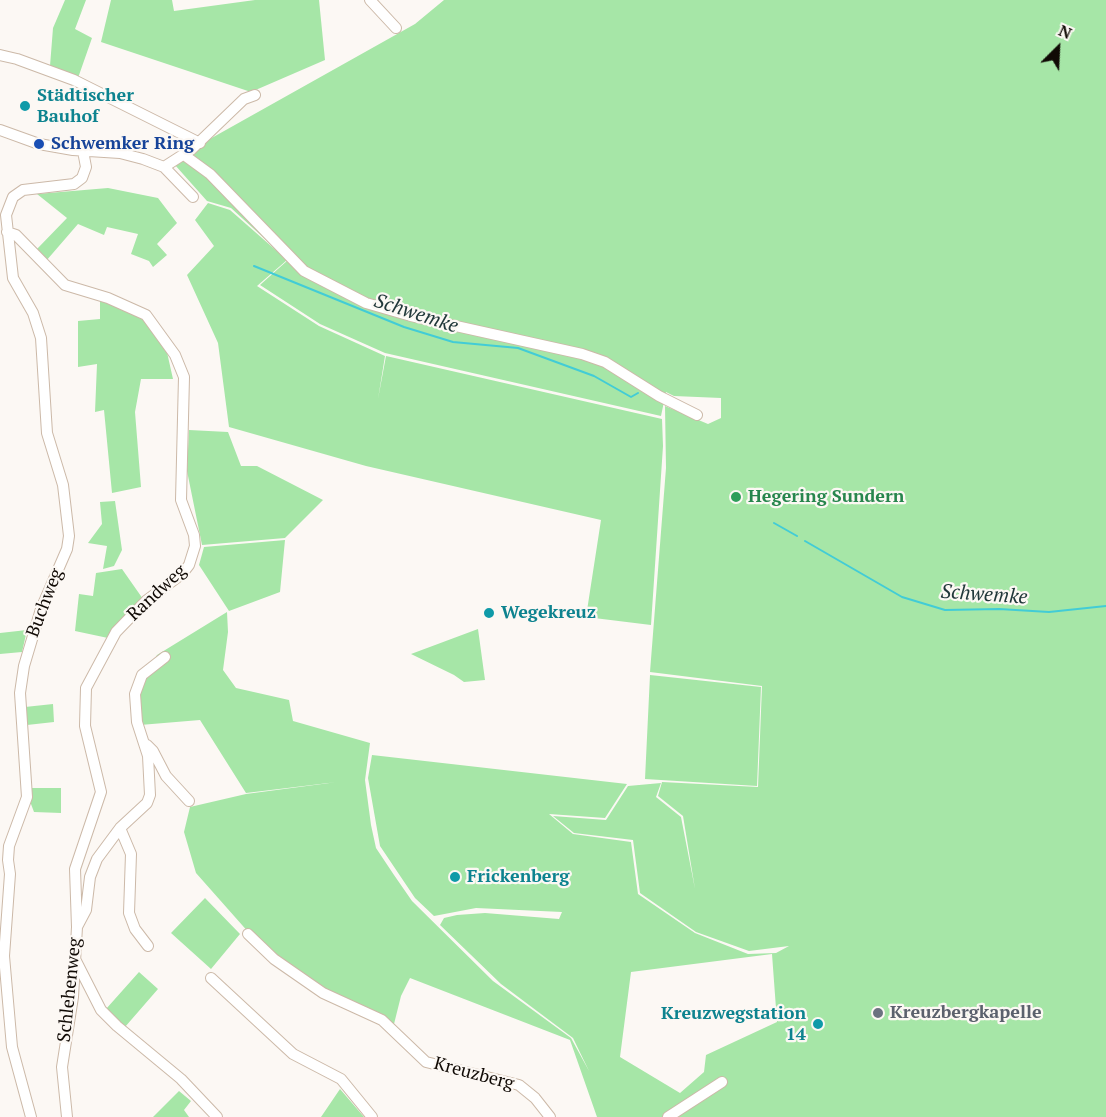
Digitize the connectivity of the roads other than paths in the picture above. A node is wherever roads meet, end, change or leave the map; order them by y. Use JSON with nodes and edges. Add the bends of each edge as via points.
{"nodes":[{"id":1,"x":370,"y":0,"type":"edge"},
{"id":2,"x":396,"y":28,"type":"dead end"},
{"id":3,"x":0,"y":55,"type":"edge"},
{"id":4,"x":255,"y":95,"type":"dead end"},
{"id":5,"x":0,"y":130,"type":"edge"},
{"id":6,"x":200,"y":143,"type":"junction"},
{"id":7,"x":83,"y":151,"type":"junction"},
{"id":8,"x":184,"y":155,"type":"junction"},
{"id":9,"x":164,"y":167,"type":"junction"},
{"id":10,"x":193,"y":197,"type":"dead end"},
{"id":11,"x":7,"y":232,"type":"junction"},
{"id":12,"x":697,"y":415,"type":"dead end"},
{"id":13,"x":165,"y":657,"type":"dead end"},
{"id":14,"x":144,"y":742,"type":"junction"},
{"id":15,"x":189,"y":801,"type":"dead end"},
{"id":16,"x":120,"y":828,"type":"junction"},
{"id":17,"x":77,"y":927,"type":"junction"},
{"id":18,"x":248,"y":934,"type":"dead end"},
{"id":19,"x":148,"y":946,"type":"dead end"},
{"id":20,"x":75,"y":959,"type":"junction"},
{"id":21,"x":211,"y":978,"type":"dead end"},
{"id":22,"x":722,"y":1082,"type":"dead end"},
{"id":23,"x":32,"y":1117,"type":"edge"},
{"id":24,"x":67,"y":1117,"type":"edge"},
{"id":25,"x":217,"y":1117,"type":"edge"},
{"id":26,"x":372,"y":1117,"type":"edge"},
{"id":27,"x":550,"y":1117,"type":"edge"},
{"id":28,"x":668,"y":1117,"type":"edge"}],
"edges":[{"from":1,"to":2,"type":"street"},
{"from":3,"to":6,"type":"street","via":[[74,80]]},
{"from":4,"to":6,"type":"street","via":[[244,99]]},
{"from":5,"to":7,"type":"street","via":[[39,144]]},
{"from":6,"to":8,"type":"street"},
{"from":7,"to":9,"type":"street","via":[[120,153]]},
{"from":7,"to":11,"type":"street","name":"Buchweg","via":[[86,167],[77,182],[23,190],[13,197],[6,211]]},
{"from":8,"to":9,"type":"street"},
{"from":8,"to":12,"type":"street","via":[[210,174],[304,272],[366,303],[605,362]]},
{"from":9,"to":10,"type":"street"},
{"from":11,"to":17,"type":"street","name":"Randweg","via":[[16,234],[60,282],[146,315],[175,355],[184,377],[182,500],[195,546],[185,571],[147,600],[116,632],[86,688],[85,726],[101,792],[76,864]]},
{"from":11,"to":23,"type":"street","name":"Buchweg","via":[[15,284],[33,313],[41,338],[47,433],[63,485],[69,529],[68,545],[41,609],[22,677],[27,797],[9,846],[8,860],[4,956],[12,1047]]},
{"from":13,"to":14,"type":"street","name":"Schlehenweg","via":[[147,670],[136,688],[135,712]]},
{"from":14,"to":15,"type":"street","name":"Schlehenweg","via":[[166,776]]},
{"from":14,"to":16,"type":"street","name":"Schlehenweg","via":[[150,795]]},
{"from":16,"to":17,"type":"street","name":"Schlehenweg","via":[[94,864],[86,910]]},
{"from":16,"to":19,"type":"street","via":[[131,849],[129,913]]},
{"from":17,"to":20,"type":"street","name":"Schlehenweg"},
{"from":18,"to":27,"type":"street","name":"Kreuzberg","via":[[274,959],[314,987],[336,1001],[378,1017],[426,1062],[519,1085]]},
{"from":20,"to":24,"type":"street","name":"Schlehenweg","via":[[62,1067]]},
{"from":20,"to":25,"type":"street","via":[[101,1010],[181,1079]]},
{"from":21,"to":26,"type":"street","via":[[293,1054],[341,1079]]},
{"from":22,"to":28,"type":"street"}]}
